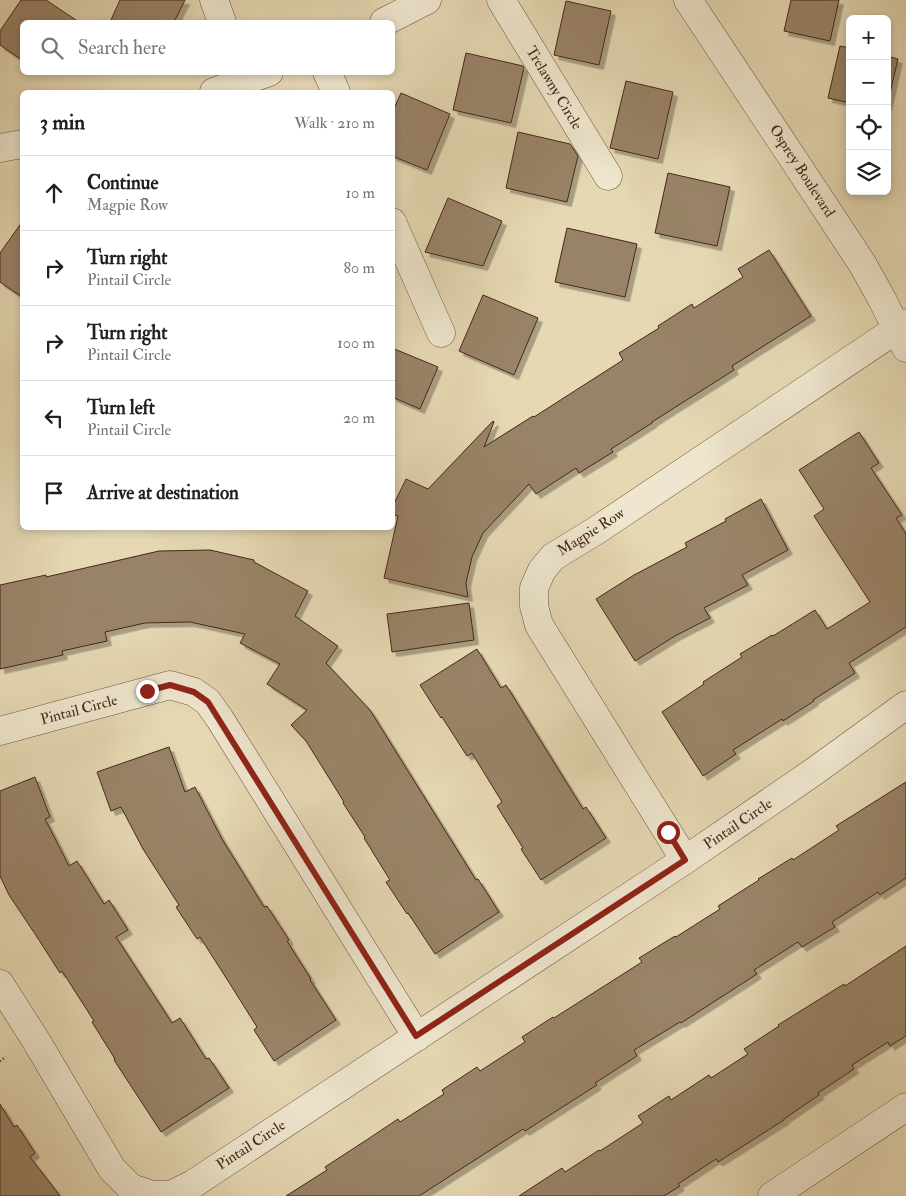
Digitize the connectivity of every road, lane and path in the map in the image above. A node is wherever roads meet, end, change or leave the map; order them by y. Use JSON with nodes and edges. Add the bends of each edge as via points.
{"nodes":[{"id":1,"x":214,"y":0,"type":"edge"},
{"id":2,"x":427,"y":0,"type":"edge"},
{"id":3,"x":501,"y":0,"type":"edge"},
{"id":4,"x":688,"y":0,"type":"edge"},
{"id":5,"x":221,"y":20,"type":"edge"},
{"id":6,"x":388,"y":20,"type":"edge"},
{"id":7,"x":328,"y":75,"type":"edge"},
{"id":8,"x":252,"y":76,"type":"edge"},
{"id":9,"x":219,"y":90,"type":"edge"},
{"id":10,"x":335,"y":90,"type":"edge"},
{"id":11,"x":608,"y":176,"type":"dead end"},
{"id":12,"x":395,"y":229,"type":"edge"},
{"id":13,"x":441,"y":333,"type":"dead end"},
{"id":14,"x":903,"y":333,"type":"edge"},
{"id":15,"x":906,"y":704,"type":"edge"},
{"id":16,"x":0,"y":731,"type":"edge"},
{"id":17,"x":685,"y":860,"type":"junction"},
{"id":18,"x":0,"y":984,"type":"edge"},
{"id":19,"x":416,"y":1036,"type":"junction"},
{"id":20,"x":6,"y":1057,"type":"dead end"},
{"id":21,"x":0,"y":1061,"type":"edge"},
{"id":22,"x":906,"y":1106,"type":"edge"},
{"id":23,"x":772,"y":1196,"type":"edge"}],
"edges":[{"from":1,"to":5,"type":"street"},
{"from":2,"to":6,"type":"street"},
{"from":3,"to":11,"type":"street","name":"Trelawny Circle"},
{"from":4,"to":14,"type":"street","name":"Osprey Boulevard","via":[[831,215]]},
{"from":7,"to":10,"type":"street"},
{"from":8,"to":9,"type":"street"},
{"from":12,"to":13,"type":"street"},
{"from":14,"to":17,"type":"street","name":"Magpie Row","via":[[553,557],[542,570],[534,588],[539,625]]},
{"from":15,"to":17,"type":"street","name":"Pintail Circle"},
{"from":16,"to":19,"type":"street","name":"Pintail Circle","via":[[170,685],[194,692],[208,702]]},
{"from":17,"to":19,"type":"street","name":"Pintail Circle"},
{"from":18,"to":19,"type":"street","name":"Pintail Circle","via":[[112,1169],[131,1188],[153,1195],[171,1195],[193,1184]]},
{"from":20,"to":21,"type":"path"},
{"from":22,"to":23,"type":"street"}]}
